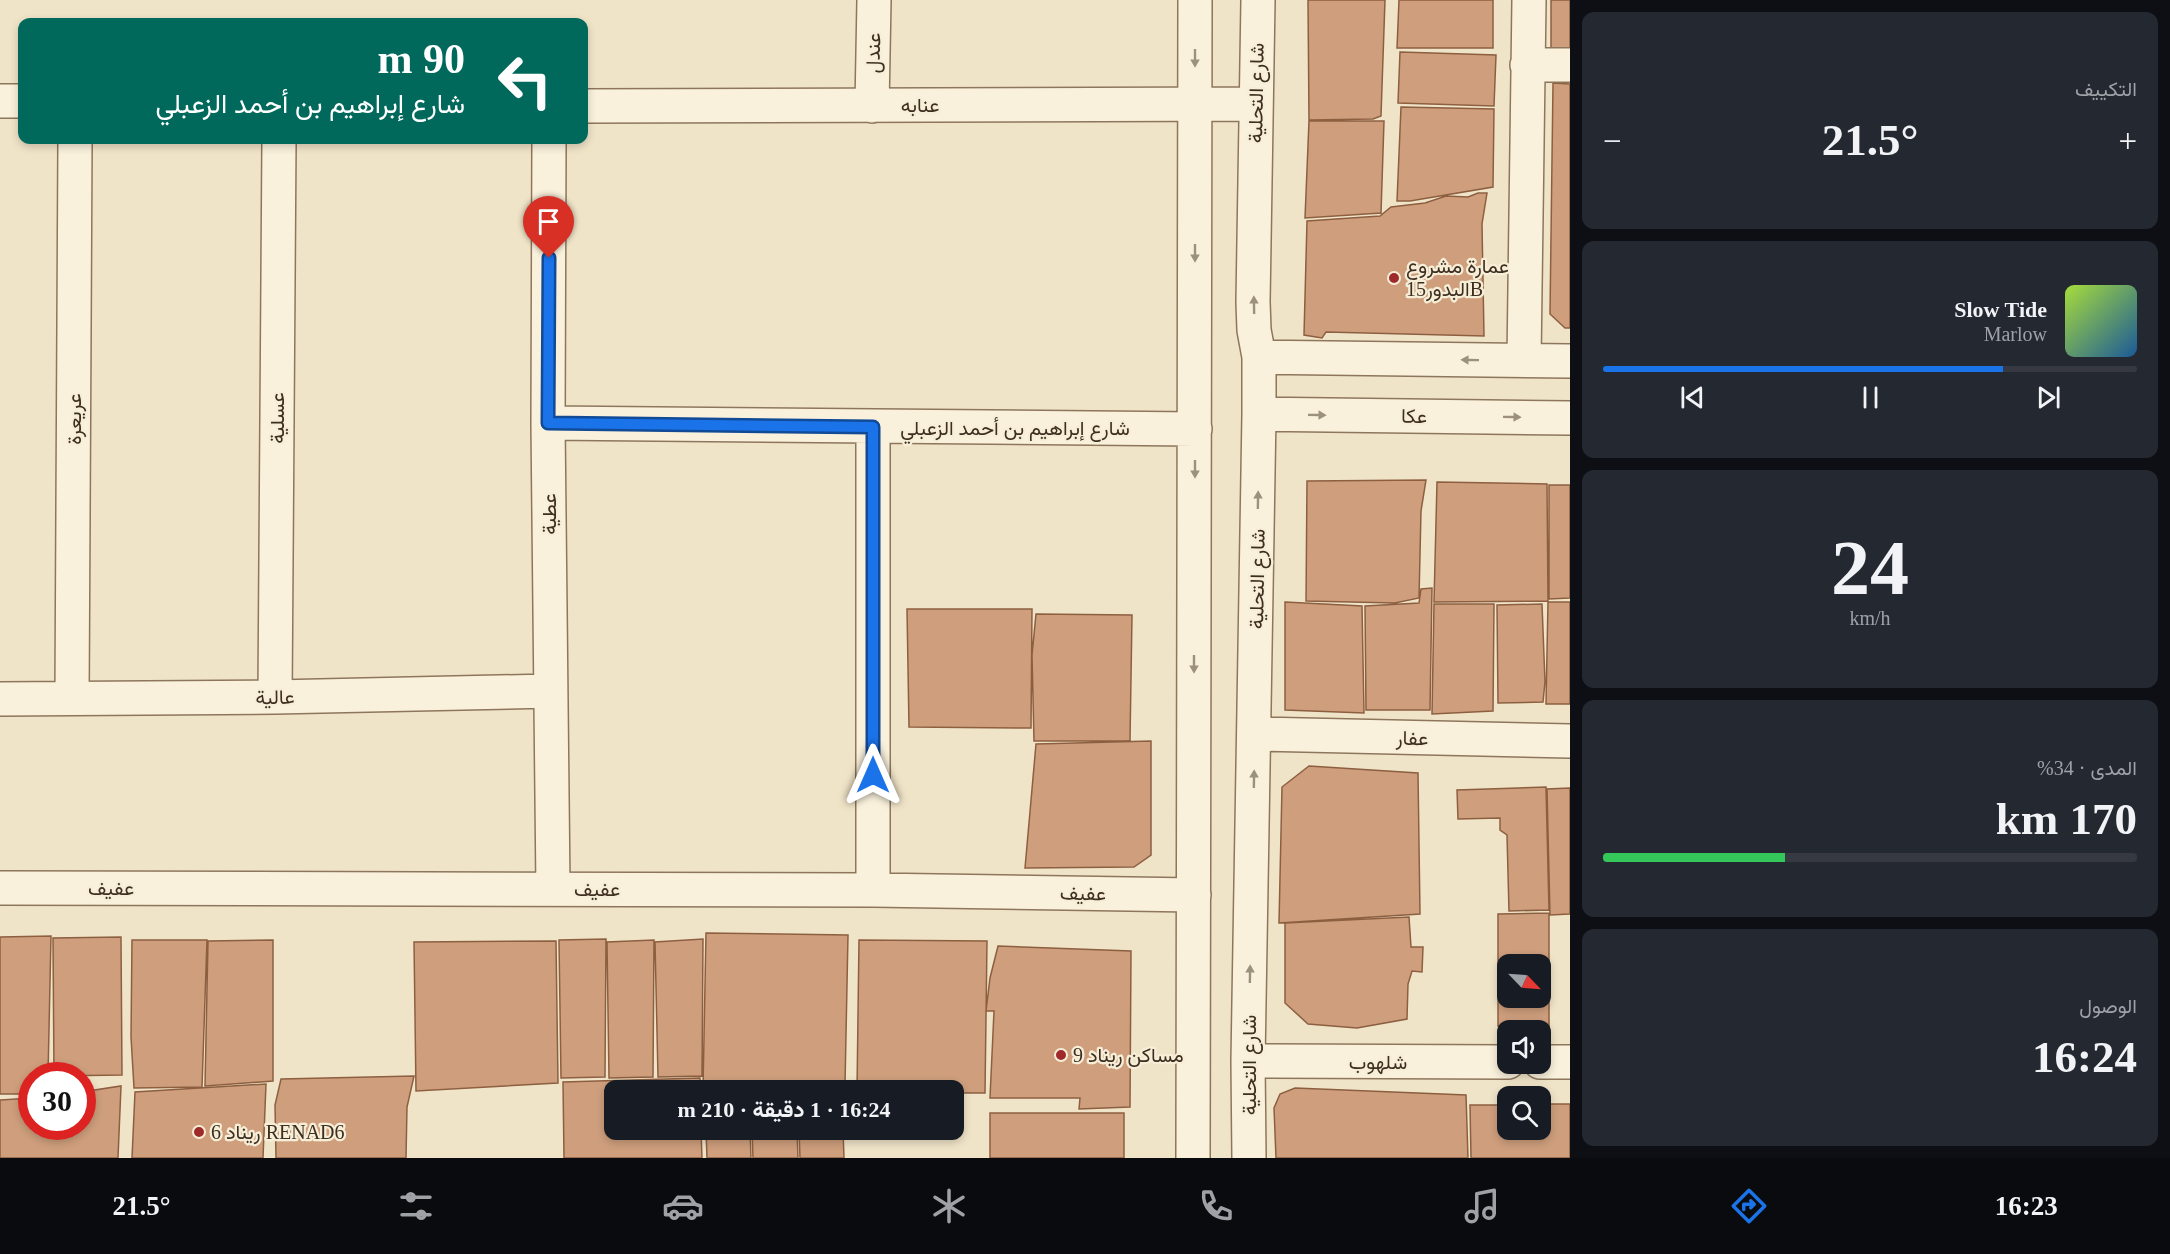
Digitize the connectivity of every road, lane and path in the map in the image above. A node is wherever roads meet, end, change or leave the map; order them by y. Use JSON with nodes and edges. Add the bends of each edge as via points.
{"nodes":[{"id":1,"x":874,"y":0,"type":"edge"},
{"id":2,"x":1195,"y":0,"type":"edge"},
{"id":3,"x":1258,"y":0,"type":"edge"},
{"id":4,"x":1529,"y":0,"type":"edge"},
{"id":5,"x":1527,"y":65,"type":"junction"},
{"id":6,"x":1570,"y":65,"type":"edge"},
{"id":7,"x":0,"y":100,"type":"edge"},
{"id":8,"x":18,"y":101,"type":"edge"},
{"id":9,"x":1256,"y":104,"type":"junction"},
{"id":10,"x":1195,"y":105,"type":"junction"},
{"id":11,"x":588,"y":106,"type":"edge"},
{"id":12,"x":872,"y":106,"type":"junction"},
{"id":13,"x":75,"y":144,"type":"edge"},
{"id":14,"x":279,"y":144,"type":"edge"},
{"id":15,"x":549,"y":144,"type":"edge"},
{"id":16,"x":1259,"y":357,"type":"junction"},
{"id":17,"x":1524,"y":360,"type":"junction"},
{"id":18,"x":1570,"y":361,"type":"edge"},
{"id":19,"x":1259,"y":414,"type":"junction"},
{"id":20,"x":1570,"y":418,"type":"edge"},
{"id":21,"x":548,"y":423,"type":"junction"},
{"id":22,"x":873,"y":427,"type":"junction"},
{"id":23,"x":1195,"y":429,"type":"junction"},
{"id":24,"x":550,"y":691,"type":"junction"},
{"id":25,"x":275,"y":697,"type":"junction"},
{"id":26,"x":72,"y":698,"type":"junction"},
{"id":27,"x":0,"y":699,"type":"edge"},
{"id":28,"x":1255,"y":734,"type":"junction"},
{"id":29,"x":1570,"y":741,"type":"edge"},
{"id":30,"x":0,"y":888,"type":"edge"},
{"id":31,"x":553,"y":889,"type":"junction"},
{"id":32,"x":873,"y":890,"type":"junction"},
{"id":33,"x":1194,"y":895,"type":"junction"},
{"id":34,"x":1248,"y":1061,"type":"junction"},
{"id":35,"x":1497,"y":1062,"type":"edge"},
{"id":36,"x":1551,"y":1062,"type":"edge"},
{"id":37,"x":1570,"y":1062,"type":"edge"},
{"id":38,"x":1193,"y":1158,"type":"edge"},
{"id":39,"x":1249,"y":1158,"type":"edge"}],
"edges":[{"from":1,"to":12,"type":"street","name":"عندل"},
{"from":2,"to":10,"type":"street","one_way":true},
{"from":3,"to":9,"type":"street","name":"شارع التحلية"},
{"from":4,"to":5,"type":"street"},
{"from":5,"to":6,"type":"street"},
{"from":5,"to":17,"type":"street"},
{"from":7,"to":8,"type":"street"},
{"from":9,"to":10,"type":"street","name":"عنابه"},
{"from":16,"to":9,"type":"street","name":"شارع التحلية","one_way":true,"via":[[1254,330]]},
{"from":10,"to":12,"type":"street","name":"عنابه"},
{"from":10,"to":23,"type":"street","one_way":true},
{"from":11,"to":12,"type":"street","name":"عنابه"},
{"from":13,"to":26,"type":"street","name":"عريعرة"},
{"from":14,"to":25,"type":"street","name":"عسلية"},
{"from":15,"to":21,"type":"street","name":"عطية"},
{"from":17,"to":16,"type":"street","one_way":true},
{"from":16,"to":19,"type":"street","name":"شارع التحلية"},
{"from":17,"to":18,"type":"street"},
{"from":19,"to":20,"type":"street","name":"عكا","one_way":true},
{"from":28,"to":19,"type":"street","name":"شارع التحلية","one_way":true},
{"from":21,"to":22,"type":"street","name":"شارع إبراهيم بن أحمد الزعبلي"},
{"from":21,"to":24,"type":"street","name":"عطية"},
{"from":22,"to":23,"type":"street","name":"شارع إبراهيم بن أحمد الزعبلي"},
{"from":22,"to":32,"type":"street"},
{"from":23,"to":33,"type":"street","one_way":true},
{"from":24,"to":25,"type":"street","name":"عالية"},
{"from":24,"to":31,"type":"street","name":"عطية"},
{"from":25,"to":26,"type":"street","name":"عالية"},
{"from":26,"to":27,"type":"street","name":"عالية"},
{"from":28,"to":29,"type":"street","name":"عفار"},
{"from":34,"to":28,"type":"street","name":"شارع التحلية","one_way":true},
{"from":30,"to":31,"type":"street","name":"عفيف"},
{"from":31,"to":32,"type":"street","name":"عفيف"},
{"from":32,"to":33,"type":"street","name":"عفيف"},
{"from":33,"to":38,"type":"street"},
{"from":34,"to":35,"type":"street","name":"شلهوب"},
{"from":34,"to":39,"type":"street","name":"شارع التحلية"},
{"from":36,"to":37,"type":"street"}]}
